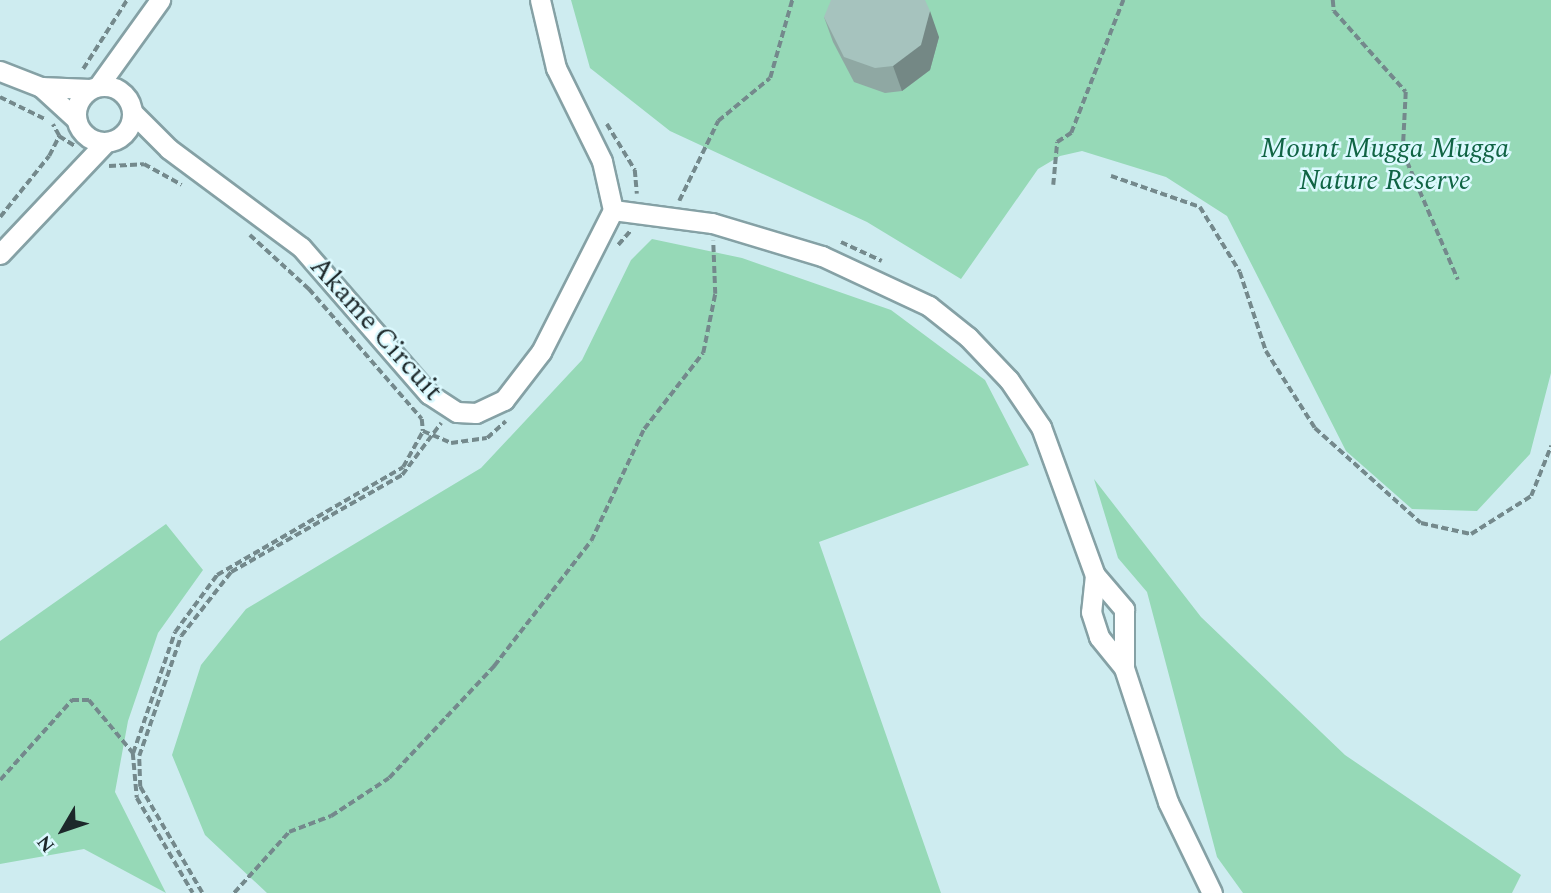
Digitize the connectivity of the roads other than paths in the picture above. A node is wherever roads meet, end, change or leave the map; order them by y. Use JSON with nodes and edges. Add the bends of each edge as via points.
{"nodes":[{"id":1,"x":160,"y":0,"type":"edge"},
{"id":2,"x":540,"y":0,"type":"edge"},
{"id":3,"x":124,"y":53,"type":"junction"},
{"id":4,"x":0,"y":71,"type":"edge"},
{"id":5,"x":41,"y":87,"type":"junction"},
{"id":6,"x":95,"y":87,"type":"junction"},
{"id":7,"x":128,"y":103,"type":"junction"},
{"id":8,"x":77,"y":122,"type":"junction"},
{"id":9,"x":114,"y":139,"type":"junction"},
{"id":10,"x":75,"y":146,"type":"junction"},
{"id":11,"x":169,"y":149,"type":"junction"},
{"id":12,"x":627,"y":205,"type":"junction"},
{"id":13,"x":0,"y":254,"type":"edge"},
{"id":14,"x":1095,"y":575,"type":"junction"},
{"id":15,"x":1124,"y":668,"type":"junction"},
{"id":16,"x":1212,"y":893,"type":"edge"}],
"edges":[{"from":1,"to":3,"type":"street"},
{"from":2,"to":12,"type":"street","via":[[556,68]]},
{"from":3,"to":6,"type":"street"},
{"from":3,"to":7,"type":"street"},
{"from":4,"to":5,"type":"street"},
{"from":5,"to":6,"type":"street"},
{"from":5,"to":8,"type":"street"},
{"from":6,"to":7,"type":"street"},
{"from":6,"to":8,"type":"street","via":[[78,102]]},
{"from":7,"to":9,"type":"street"},
{"from":7,"to":11,"type":"street","name":"Akame Circuit"},
{"from":8,"to":9,"type":"street","name":"Akame Circuit"},
{"from":8,"to":10,"type":"street"},
{"from":9,"to":10,"type":"street"},
{"from":9,"to":11,"type":"street","name":"Akame Circuit"},
{"from":10,"to":13,"type":"street","via":[[72,172]]},
{"from":11,"to":12,"type":"street","name":"Akame Circuit","via":[[301,247],[408,373],[450,408],[476,413],[504,400],[559,324]]},
{"from":12,"to":14,"type":"street","via":[[673,205],[712,223],[863,274],[929,306],[968,337],[1041,427]]},
{"from":14,"to":15,"type":"street","via":[[1091,612],[1099,637]]},
{"from":14,"to":15,"type":"street","via":[[1124,609]]},
{"from":15,"to":16,"type":"street","via":[[1168,802]]}]}
